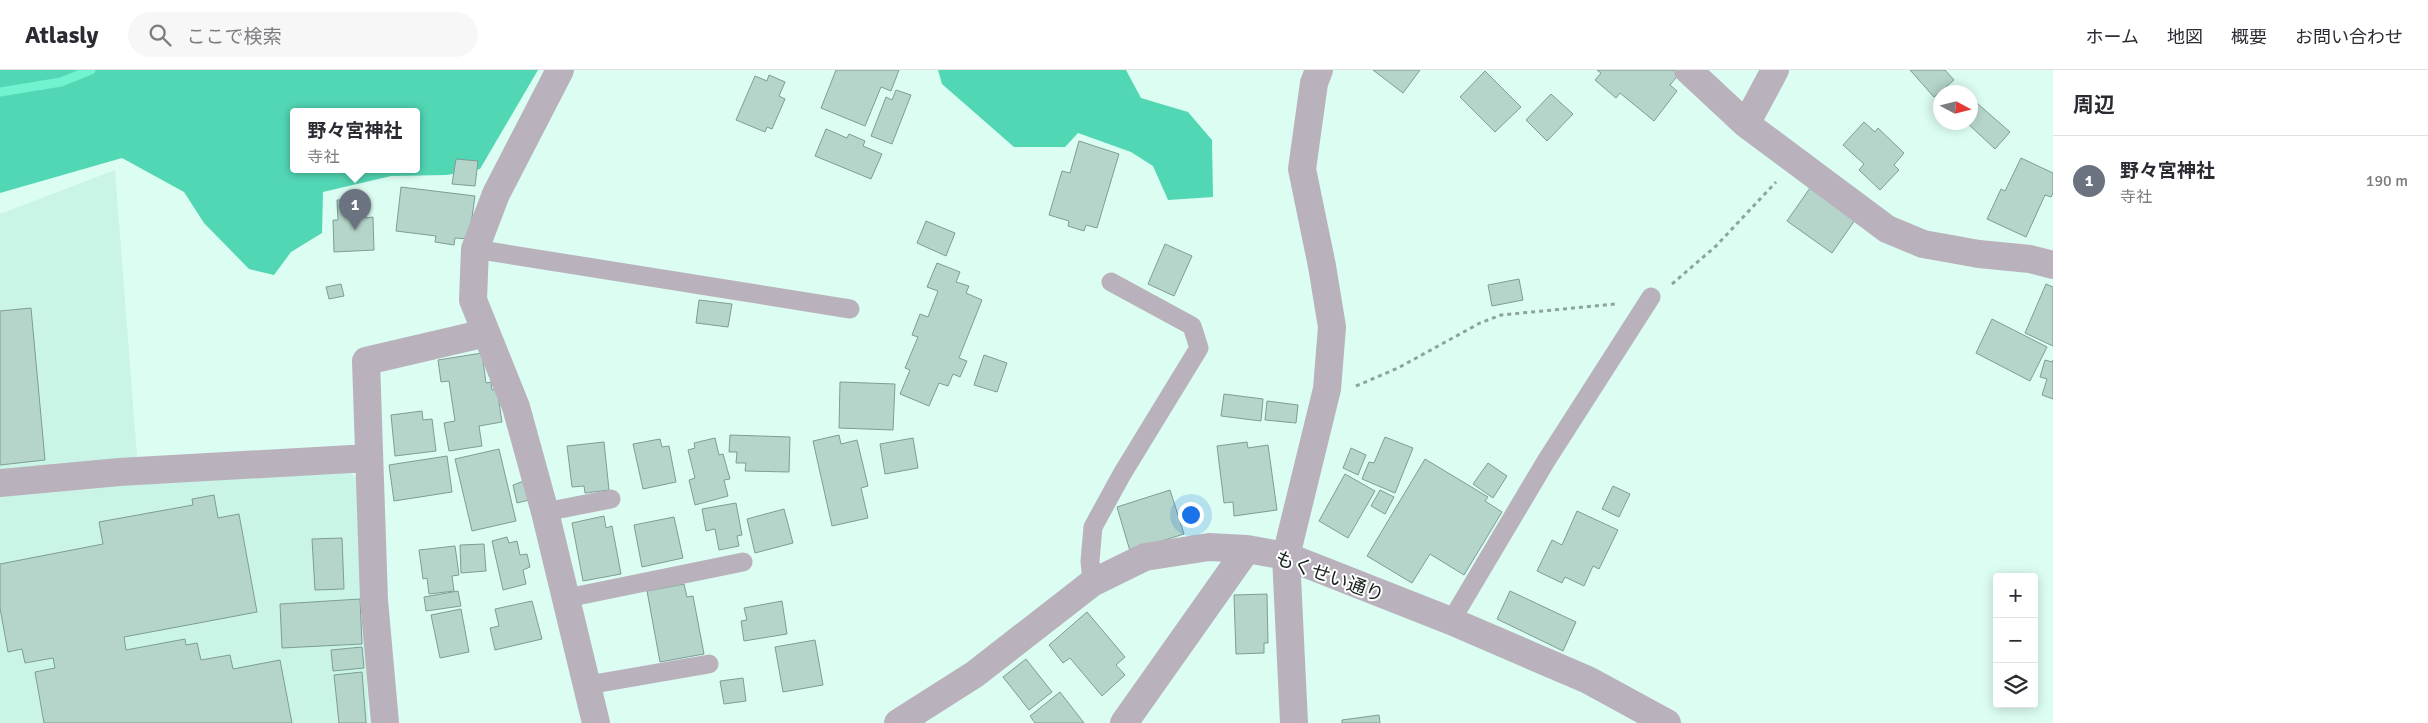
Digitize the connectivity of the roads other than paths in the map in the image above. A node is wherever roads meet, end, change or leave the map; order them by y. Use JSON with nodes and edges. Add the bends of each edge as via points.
{"nodes":[{"id":1,"x":560,"y":70,"type":"edge"},
{"id":2,"x":1319,"y":70,"type":"edge"},
{"id":3,"x":1688,"y":70,"type":"edge"},
{"id":4,"x":1775,"y":70,"type":"edge"},
{"id":5,"x":1746,"y":124,"type":"junction"},
{"id":6,"x":476,"y":249,"type":"junction"},
{"id":7,"x":2053,"y":265,"type":"edge"},
{"id":8,"x":1111,"y":282,"type":"dead end"},
{"id":9,"x":1651,"y":298,"type":"road end"},
{"id":10,"x":850,"y":309,"type":"dead end"},
{"id":11,"x":486,"y":333,"type":"junction"},
{"id":12,"x":369,"y":458,"type":"junction"},
{"id":13,"x":0,"y":483,"type":"edge"},
{"id":14,"x":610,"y":499,"type":"dead end"},
{"id":15,"x":545,"y":512,"type":"junction"},
{"id":16,"x":1247,"y":549,"type":"junction"},
{"id":17,"x":1286,"y":556,"type":"junction"},
{"id":18,"x":743,"y":562,"type":"dead end"},
{"id":19,"x":1092,"y":584,"type":"junction"},
{"id":20,"x":567,"y":598,"type":"junction"},
{"id":21,"x":1451,"y":621,"type":"junction"},
{"id":22,"x":708,"y":664,"type":"dead end"},
{"id":23,"x":588,"y":685,"type":"junction"},
{"id":24,"x":385,"y":723,"type":"edge"},
{"id":25,"x":596,"y":723,"type":"edge"},
{"id":26,"x":898,"y":723,"type":"edge"},
{"id":27,"x":1124,"y":723,"type":"edge"},
{"id":28,"x":1294,"y":723,"type":"edge"},
{"id":29,"x":1667,"y":723,"type":"edge"}],
"edges":[{"from":1,"to":6,"type":"street","via":[[496,194]]},
{"from":2,"to":17,"type":"street","via":[[1314,83],[1302,169],[1332,327],[1328,389]]},
{"from":3,"to":5,"type":"street"},
{"from":4,"to":5,"type":"street"},
{"from":5,"to":7,"type":"street","via":[[1887,229],[1923,244]]},
{"from":6,"to":10,"type":"lane"},
{"from":6,"to":11,"type":"street","via":[[473,300]]},
{"from":8,"to":19,"type":"lane","via":[[1192,326],[1199,348],[1093,527]]},
{"from":9,"to":21,"type":"lane","via":[[1546,461]]},
{"from":11,"to":12,"type":"street","via":[[366,361]]},
{"from":11,"to":15,"type":"street","via":[[516,407]]},
{"from":12,"to":13,"type":"street","via":[[118,472]]},
{"from":12,"to":24,"type":"street","via":[[374,600]]},
{"from":14,"to":15,"type":"lane"},
{"from":15,"to":20,"type":"street"},
{"from":16,"to":17,"type":"street","name":"もくせい通り"},
{"from":16,"to":19,"type":"street","name":"もくせい通り","via":[[1209,548],[1145,557]]},
{"from":16,"to":27,"type":"street"},
{"from":17,"to":21,"type":"street","name":"もくせい通り"},
{"from":17,"to":28,"type":"street"},
{"from":18,"to":20,"type":"lane"},
{"from":19,"to":26,"type":"street","name":"もくせい通り","via":[[975,674]]},
{"from":20,"to":23,"type":"street"},
{"from":21,"to":29,"type":"street","name":"もくせい通り","via":[[1588,680]]},
{"from":22,"to":23,"type":"lane"},
{"from":23,"to":25,"type":"street"}]}
